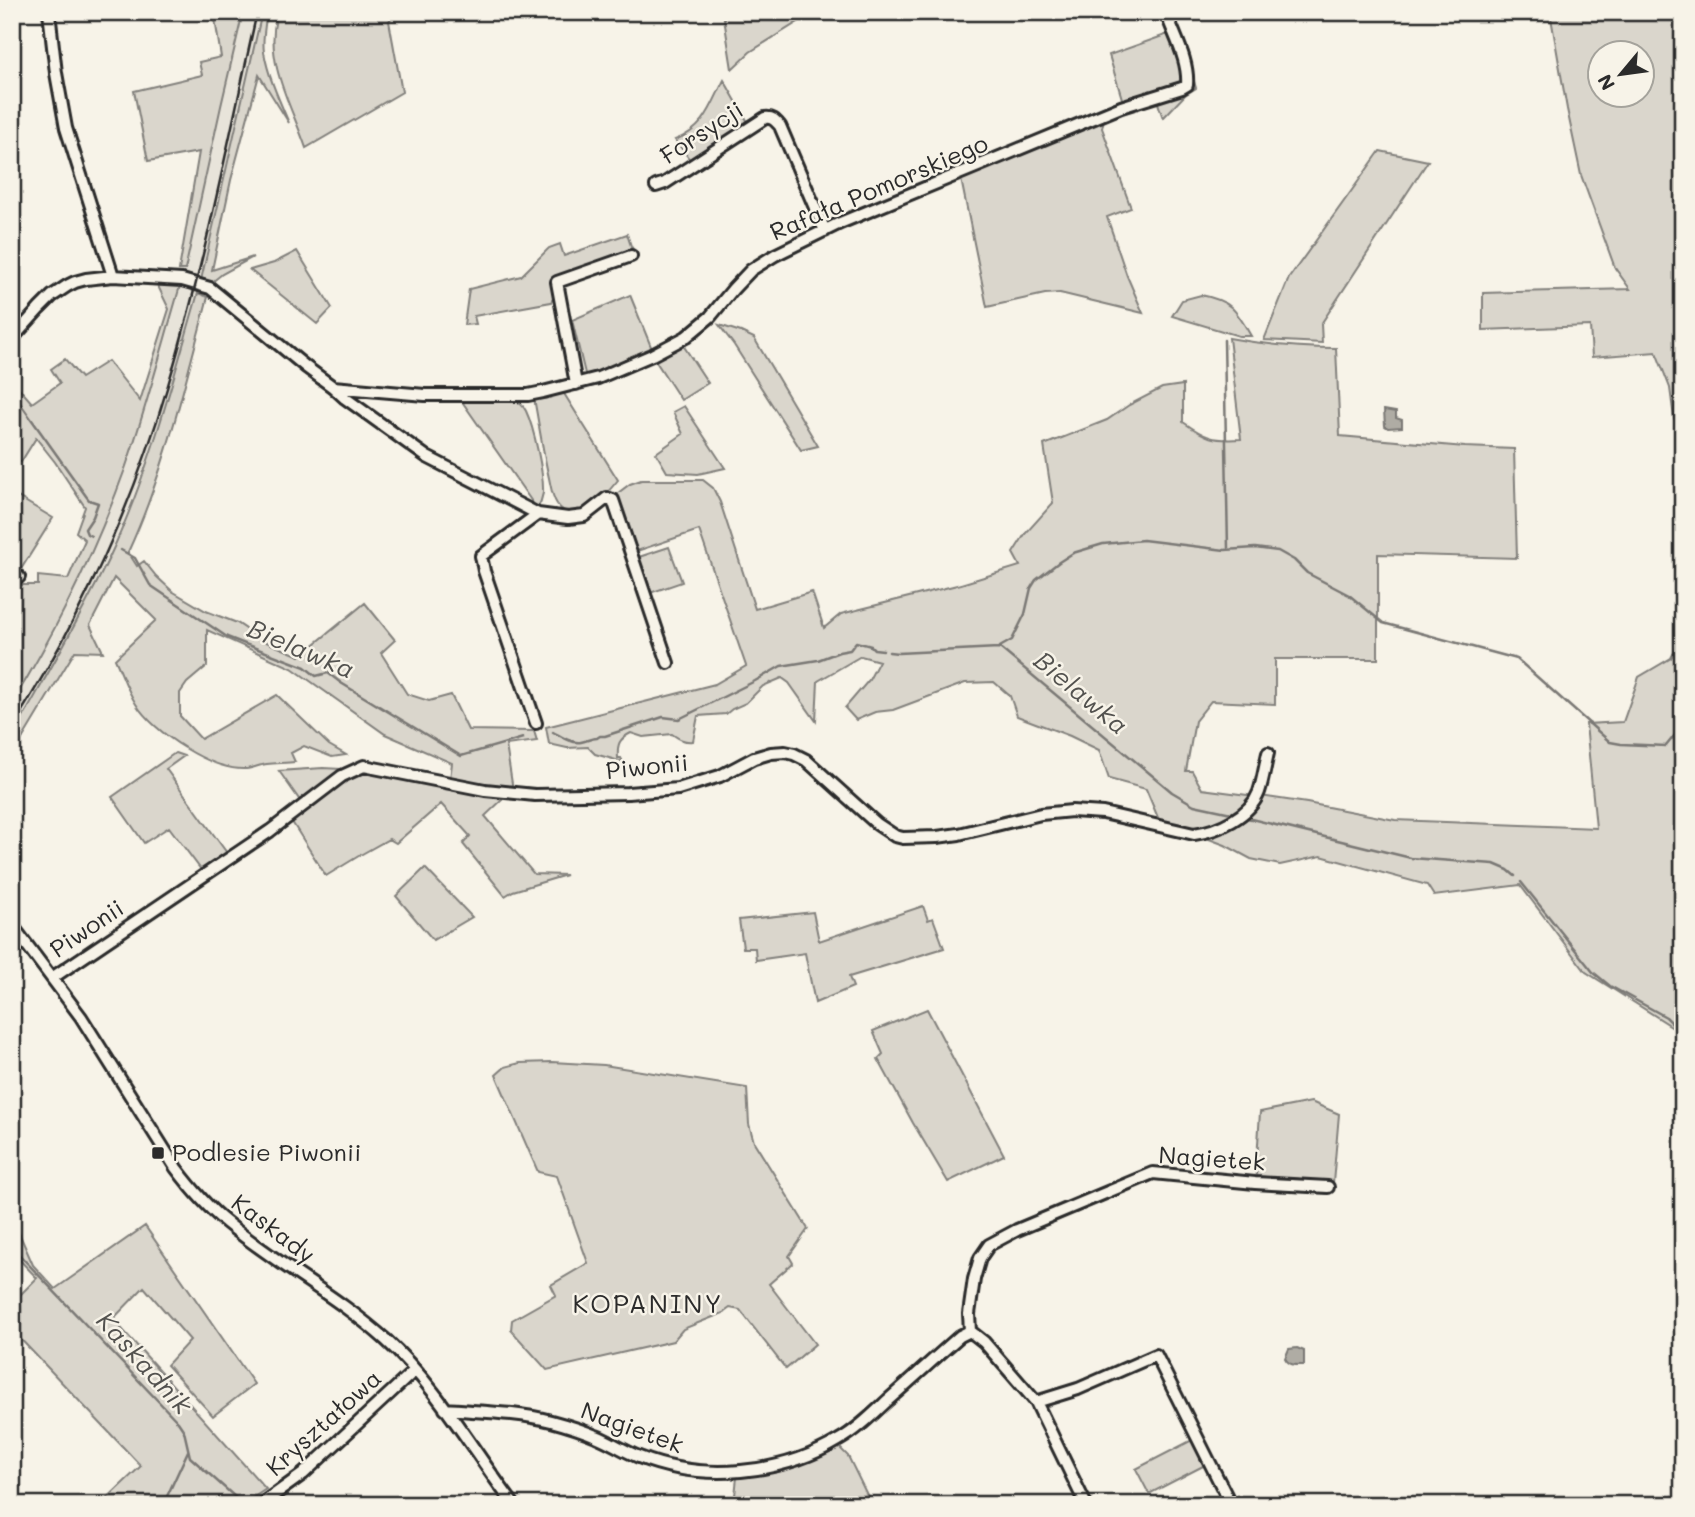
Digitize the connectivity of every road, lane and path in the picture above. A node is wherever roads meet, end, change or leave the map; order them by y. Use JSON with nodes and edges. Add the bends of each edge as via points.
{"nodes":[{"id":1,"x":49,"y":12,"type":"edge"},
{"id":2,"x":1166,"y":12,"type":"edge"},
{"id":3,"x":656,"y":186,"type":"dead end"},
{"id":4,"x":824,"y":231,"type":"junction"},
{"id":5,"x":631,"y":256,"type":"dead end"},
{"id":6,"x":113,"y":276,"type":"junction"},
{"id":7,"x":12,"y":339,"type":"edge"},
{"id":8,"x":576,"y":384,"type":"junction"},
{"id":9,"x":333,"y":387,"type":"junction"},
{"id":10,"x":538,"y":514,"type":"junction"},
{"id":11,"x":668,"y":663,"type":"dead end"},
{"id":12,"x":536,"y":723,"type":"dead end"},
{"id":13,"x":1268,"y":753,"type":"dead end"},
{"id":14,"x":12,"y":925,"type":"edge"},
{"id":15,"x":52,"y":978,"type":"junction"},
{"id":16,"x":1328,"y":1187,"type":"dead end"},
{"id":17,"x":970,"y":1331,"type":"junction"},
{"id":18,"x":415,"y":1370,"type":"junction"},
{"id":19,"x":1037,"y":1402,"type":"junction"},
{"id":20,"x":445,"y":1409,"type":"junction"},
{"id":21,"x":260,"y":1505,"type":"edge"},
{"id":22,"x":514,"y":1505,"type":"edge"},
{"id":23,"x":1086,"y":1505,"type":"edge"},
{"id":24,"x":1231,"y":1505,"type":"edge"}],
"edges":[{"from":1,"to":6,"type":"street","via":[[66,128]]},
{"from":2,"to":4,"type":"street","name":"Rafała Pomorskiego","via":[[1180,47],[1187,85],[1121,107]]},
{"from":3,"to":4,"type":"street","name":"Forsycji","via":[[770,117],[780,126]]},
{"from":4,"to":8,"type":"street","name":"Rafała Pomorskiego","via":[[751,270],[686,337],[625,368]]},
{"from":5,"to":8,"type":"street","via":[[557,282]]},
{"from":6,"to":7,"type":"street","via":[[66,286]]},
{"from":6,"to":9,"type":"street","via":[[182,280],[210,288]]},
{"from":8,"to":9,"type":"street","name":"Rafała Pomorskiego","via":[[528,395]]},
{"from":9,"to":10,"type":"street","via":[[427,457]]},
{"from":10,"to":11,"type":"street","via":[[584,516],[607,498],[613,500]]},
{"from":10,"to":12,"type":"street","via":[[481,556]]},
{"from":13,"to":15,"type":"street","name":"Piwonii","via":[[1253,801],[1225,826],[1194,834],[1102,813],[1072,811],[959,834],[903,838],[877,824],[806,760],[785,752],[754,758],[720,776],[678,789],[628,793],[515,794],[364,766],[342,776],[270,831]]},
{"from":14,"to":15,"type":"street","name":"Kaskady"},
{"from":15,"to":18,"type":"street","name":"Kaskady","via":[[193,1190],[228,1224],[371,1326]]},
{"from":16,"to":17,"type":"street","name":"Nagietek","via":[[1153,1173],[989,1245],[974,1279]]},
{"from":17,"to":19,"type":"street"},
{"from":17,"to":20,"type":"street","name":"Nagietek","via":[[842,1439],[814,1454],[749,1469],[687,1471],[551,1421]]},
{"from":18,"to":20,"type":"street","name":"Kaskady"},
{"from":18,"to":21,"type":"street","name":"Kryształowa","via":[[303,1474]]},
{"from":19,"to":23,"type":"street"},
{"from":19,"to":24,"type":"street","via":[[1156,1355]]},
{"from":20,"to":22,"type":"street","name":"Kaskady"}]}
